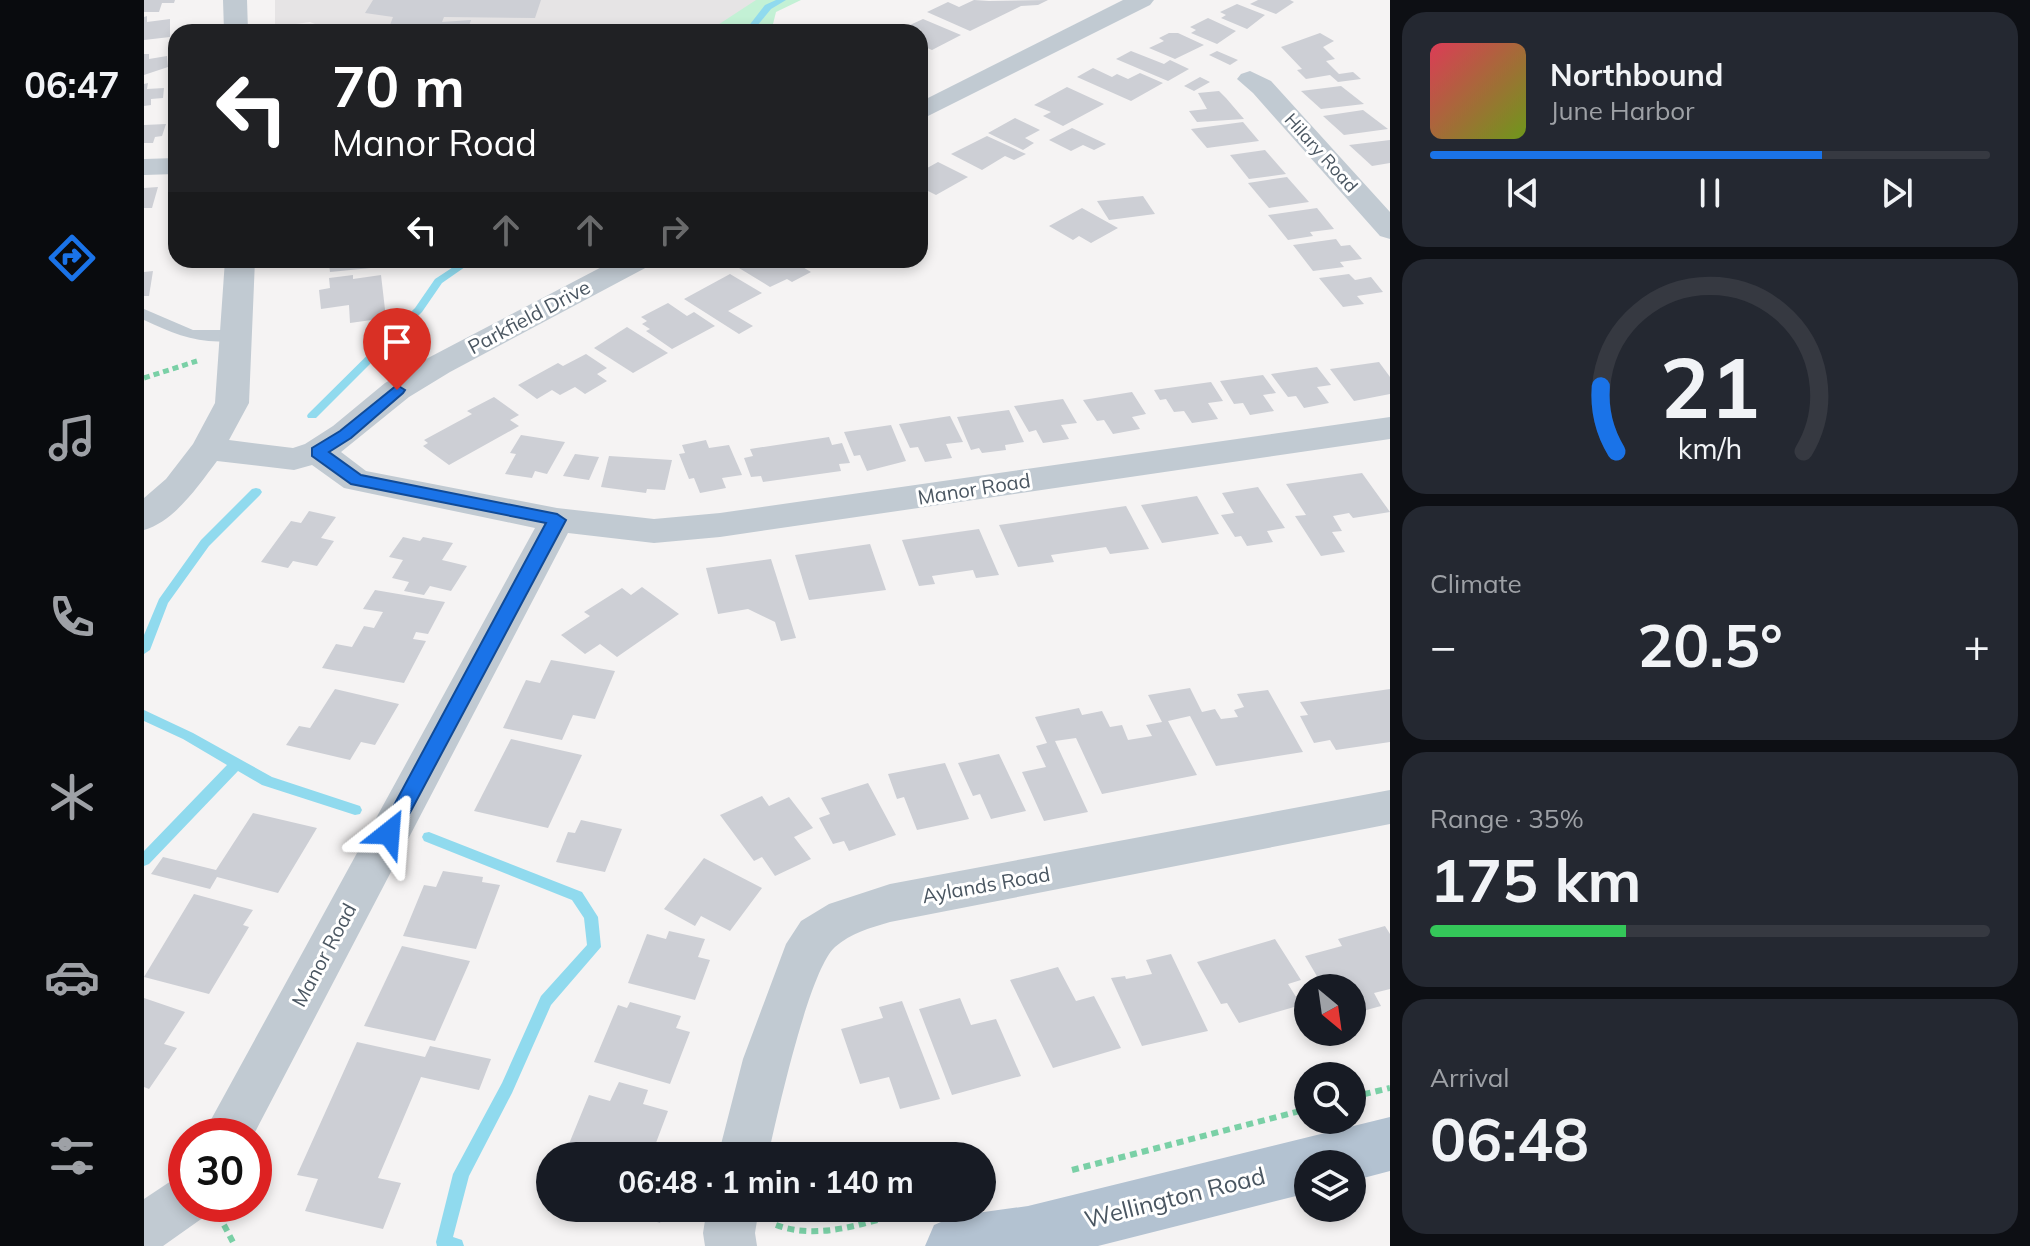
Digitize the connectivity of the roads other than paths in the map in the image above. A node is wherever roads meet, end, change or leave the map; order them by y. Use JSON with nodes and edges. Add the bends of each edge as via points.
{"nodes":[{"id":1,"x":235,"y":0,"type":"edge"},
{"id":2,"x":1142,"y":0,"type":"edge"},
{"id":3,"x":236,"y":24,"type":"edge"},
{"id":4,"x":1222,"y":74,"type":"dead end"},
{"id":5,"x":928,"y":108,"type":"edge"},
{"id":6,"x":168,"y":166,"type":"edge"},
{"id":7,"x":144,"y":167,"type":"edge"},
{"id":8,"x":1390,"y":230,"type":"edge"},
{"id":9,"x":239,"y":268,"type":"edge"},
{"id":10,"x":623,"y":268,"type":"edge"},
{"id":11,"x":144,"y":314,"type":"edge"},
{"id":12,"x":234,"y":346,"type":"junction"},
{"id":13,"x":1390,"y":428,"type":"edge"},
{"id":14,"x":208,"y":449,"type":"junction"},
{"id":15,"x":317,"y":452,"type":"junction"},
{"id":16,"x":144,"y":518,"type":"edge"},
{"id":17,"x":557,"y":520,"type":"junction"},
{"id":18,"x":1390,"y":807,"type":"edge"},
{"id":19,"x":237,"y":1118,"type":"edge"},
{"id":20,"x":746,"y":1142,"type":"edge"},
{"id":21,"x":1390,"y":1144,"type":"edge"},
{"id":22,"x":1366,"y":1150,"type":"edge"},
{"id":23,"x":1294,"y":1169,"type":"edge"},
{"id":24,"x":168,"y":1212,"type":"edge"},
{"id":25,"x":144,"y":1229,"type":"edge"},
{"id":26,"x":1022,"y":1238,"type":"edge"},
{"id":27,"x":955,"y":1246,"type":"edge"}],
"edges":[{"from":1,"to":3,"type":"street"},
{"from":2,"to":5,"type":"street"},
{"from":4,"to":8,"type":"street","name":"Hilary Road","via":[[1254,73]]},
{"from":6,"to":7,"type":"street"},
{"from":9,"to":12,"type":"street"},
{"from":10,"to":15,"type":"street","name":"Parkfield Drive","via":[[418,377]]},
{"from":11,"to":12,"type":"lane","via":[[184,334]]},
{"from":12,"to":14,"type":"street","via":[[232,403]]},
{"from":13,"to":17,"type":"street","name":"Manor Road","via":[[720,525],[654,531]]},
{"from":14,"to":15,"type":"street","name":"Parkfield Drive","via":[[294,459]]},
{"from":14,"to":16,"type":"street"},
{"from":15,"to":17,"type":"street","name":"Manor Road","via":[[356,480]]},
{"from":17,"to":19,"type":"street","name":"Manor Road"},
{"from":18,"to":20,"type":"street","name":"Aylands Road","via":[[890,903],[845,917],[817,935],[802,958],[767,1059]]},
{"from":21,"to":22,"type":"main road","name":"Wellington Road"},
{"from":23,"to":26,"type":"main road","name":"Wellington Road"},
{"from":24,"to":25,"type":"street"},
{"from":26,"to":27,"type":"main road","name":"Wellington Road"}]}
